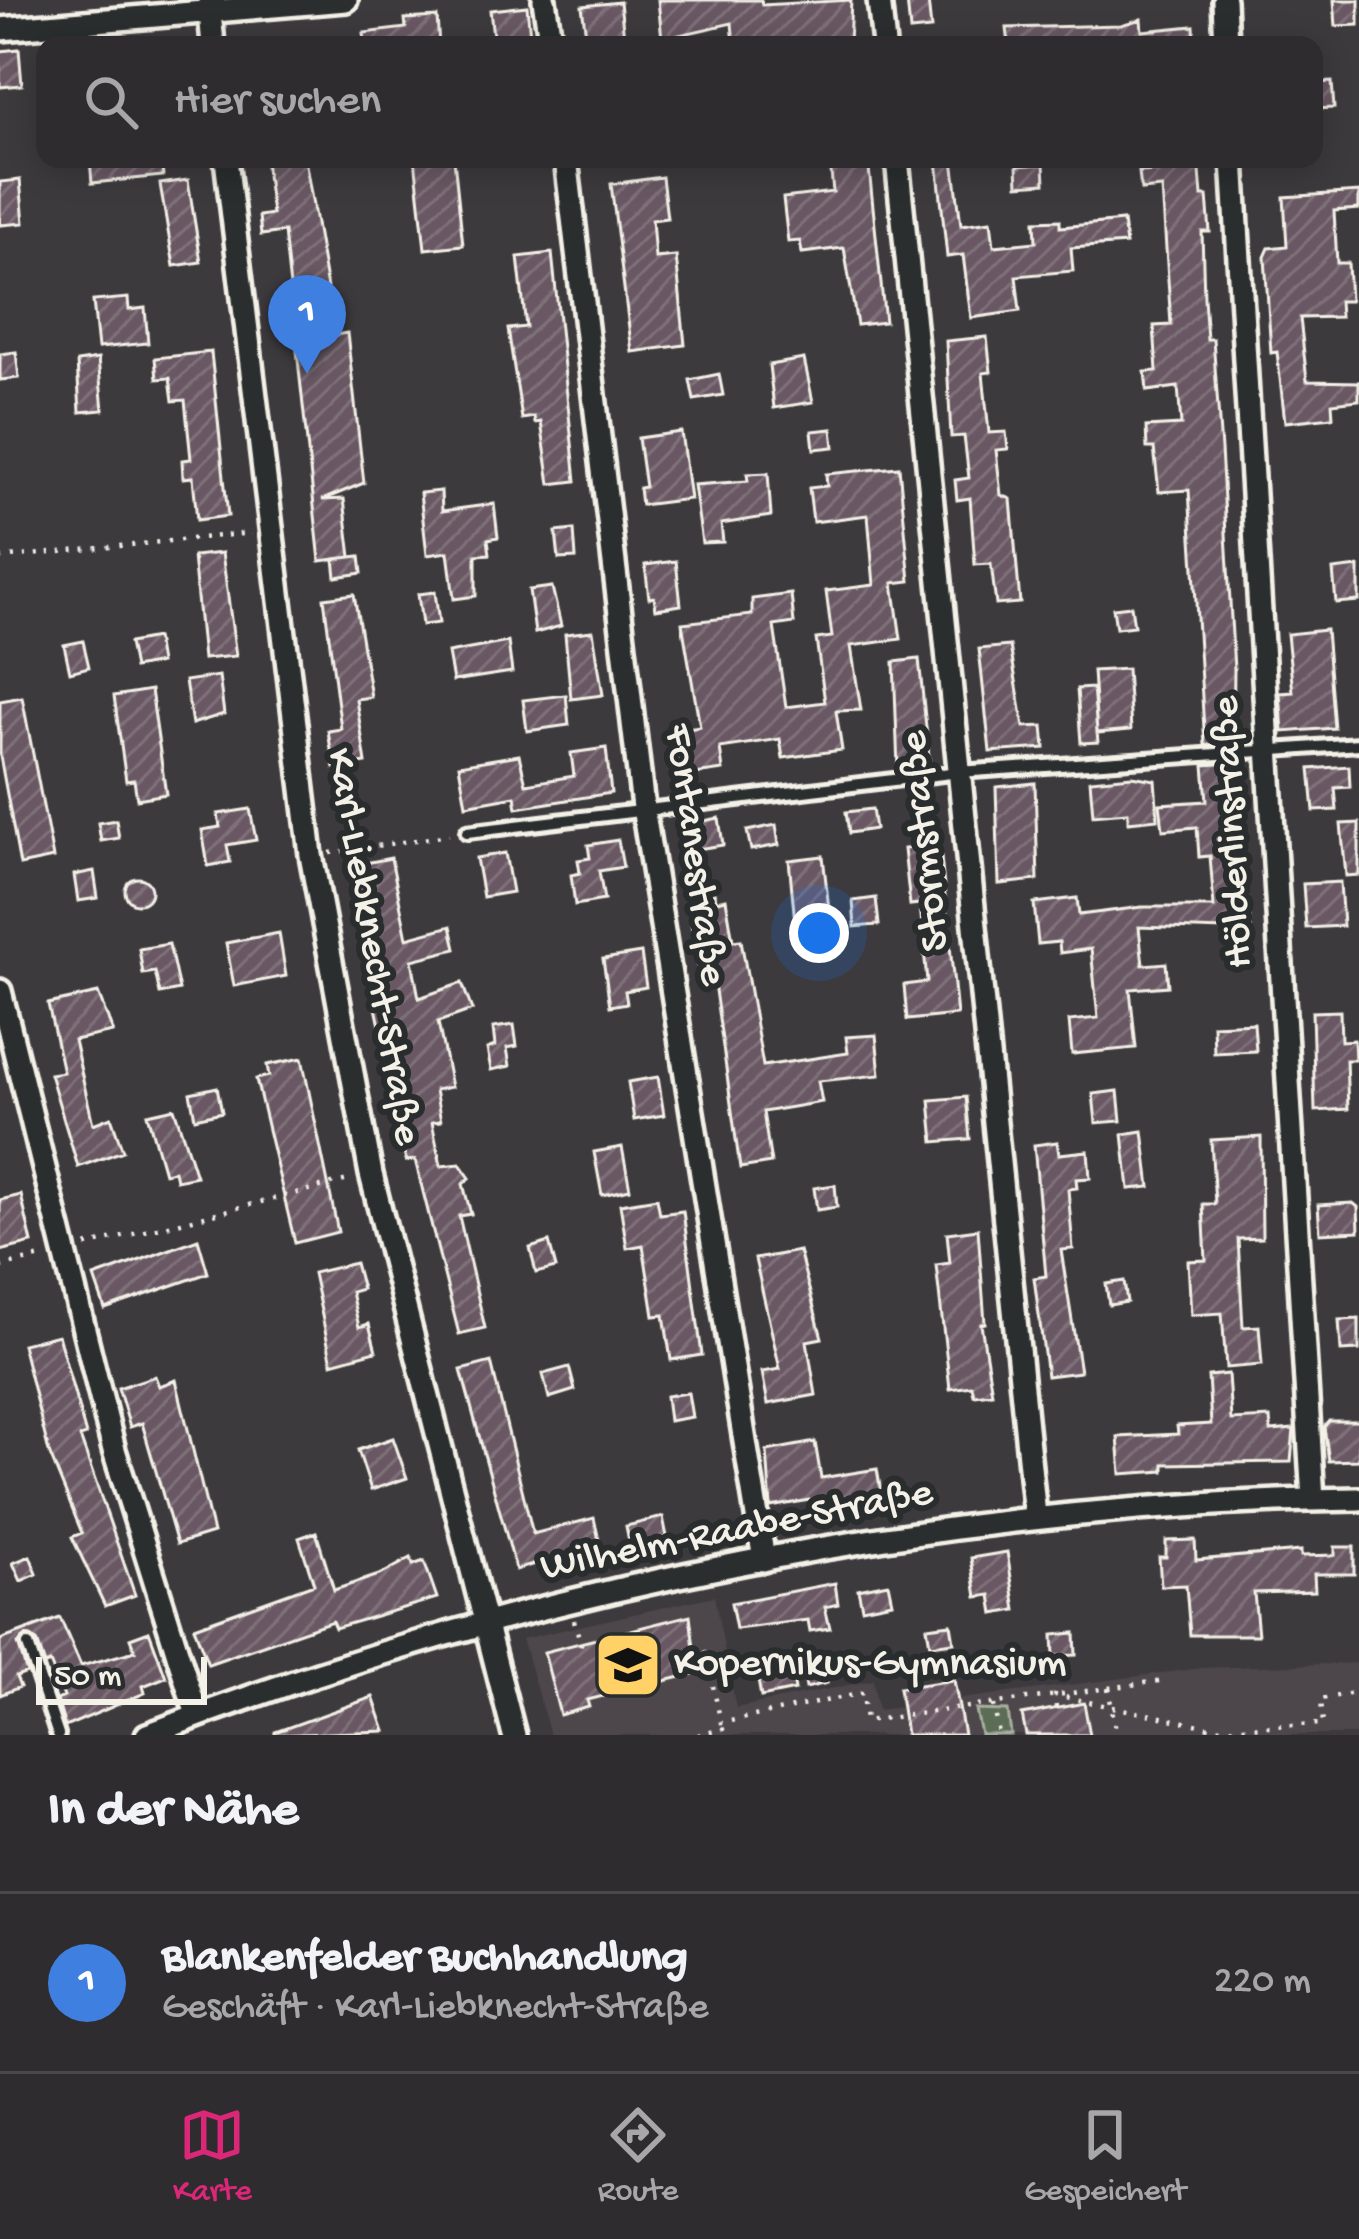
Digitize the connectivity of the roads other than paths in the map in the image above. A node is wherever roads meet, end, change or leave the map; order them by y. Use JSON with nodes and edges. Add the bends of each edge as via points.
{"nodes":[{"id":1,"x":346,"y":0,"type":"edge"},
{"id":2,"x":544,"y":0,"type":"edge"},
{"id":3,"x":879,"y":0,"type":"edge"},
{"id":4,"x":1224,"y":0,"type":"edge"},
{"id":5,"x":209,"y":6,"type":"edge"},
{"id":6,"x":0,"y":29,"type":"edge"},
{"id":7,"x":212,"y":36,"type":"edge"},
{"id":8,"x":549,"y":36,"type":"edge"},
{"id":9,"x":883,"y":36,"type":"edge"},
{"id":10,"x":1226,"y":36,"type":"edge"},
{"id":11,"x":227,"y":168,"type":"edge"},
{"id":12,"x":567,"y":168,"type":"edge"},
{"id":13,"x":898,"y":168,"type":"edge"},
{"id":14,"x":1234,"y":168,"type":"edge"},
{"id":15,"x":1359,"y":744,"type":"edge"},
{"id":16,"x":1270,"y":748,"type":"junction"},
{"id":17,"x":959,"y":772,"type":"junction"},
{"id":18,"x":643,"y":806,"type":"junction"},
{"id":19,"x":467,"y":832,"type":"road end"},
{"id":20,"x":0,"y":991,"type":"edge"},
{"id":21,"x":1359,"y":1499,"type":"edge"},
{"id":22,"x":1313,"y":1500,"type":"junction"},
{"id":23,"x":1035,"y":1516,"type":"junction"},
{"id":24,"x":764,"y":1560,"type":"junction"},
{"id":25,"x":483,"y":1623,"type":"junction"},
{"id":26,"x":28,"y":1645,"type":"dead end"},
{"id":27,"x":197,"y":1715,"type":"junction"},
{"id":28,"x":58,"y":1735,"type":"edge"},
{"id":29,"x":147,"y":1735,"type":"edge"},
{"id":30,"x":514,"y":1735,"type":"edge"}],
"edges":[{"from":1,"to":5,"type":"street"},
{"from":2,"to":8,"type":"street"},
{"from":3,"to":9,"type":"street"},
{"from":4,"to":10,"type":"street"},
{"from":5,"to":6,"type":"street"},
{"from":5,"to":7,"type":"street"},
{"from":11,"to":25,"type":"street","name":"Karl-Liebknecht-Straße","via":[[311,855],[371,1174]]},
{"from":12,"to":18,"type":"street","name":"Fontanestraße"},
{"from":13,"to":17,"type":"street","name":"Stormstraße"},
{"from":14,"to":16,"type":"street","name":"Hölderlinstraße"},
{"from":15,"to":16,"type":"lane"},
{"from":16,"to":17,"type":"lane"},
{"from":16,"to":22,"type":"street","name":"Hölderlinstraße"},
{"from":17,"to":18,"type":"lane"},
{"from":17,"to":23,"type":"street","name":"Stormstraße"},
{"from":18,"to":19,"type":"lane"},
{"from":18,"to":24,"type":"street","name":"Fontanestraße"},
{"from":20,"to":27,"type":"street","via":[[113,1450]]},
{"from":21,"to":22,"type":"street","name":"Wilhelm-Raabe-Straße"},
{"from":22,"to":23,"type":"street","name":"Wilhelm-Raabe-Straße"},
{"from":23,"to":24,"type":"street","name":"Wilhelm-Raabe-Straße"},
{"from":24,"to":25,"type":"street","name":"Wilhelm-Raabe-Straße"},
{"from":25,"to":27,"type":"street","name":"Wilhelm-Raabe-Straße"},
{"from":25,"to":30,"type":"street","name":"Karl-Liebknecht-Straße"},
{"from":26,"to":28,"type":"lane"},
{"from":27,"to":29,"type":"street","name":"Wilhelm-Raabe-Straße"}]}
